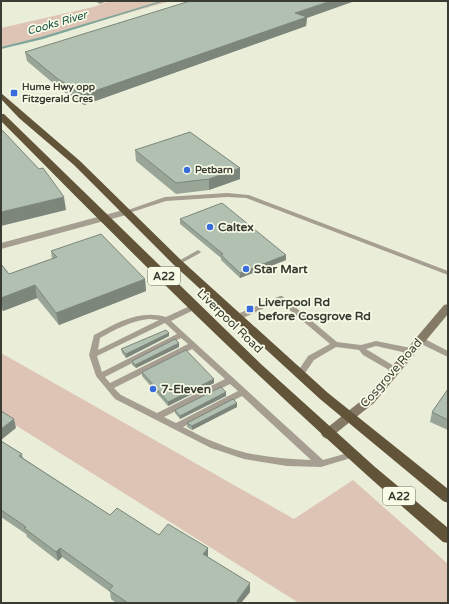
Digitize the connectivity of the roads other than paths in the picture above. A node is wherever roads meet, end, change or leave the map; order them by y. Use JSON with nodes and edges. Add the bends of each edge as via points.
{"nodes":[{"id":1,"x":1,"y":95,"type":"edge"},
{"id":2,"x":1,"y":116,"type":"edge"},
{"id":3,"x":127,"y":212,"type":"junction"},
{"id":4,"x":104,"y":218,"type":"junction"},
{"id":5,"x":1,"y":246,"type":"edge"},
{"id":6,"x":198,"y":252,"type":"dead end"},
{"id":7,"x":178,"y":264,"type":"junction"},
{"id":8,"x":448,"y":274,"type":"edge"},
{"id":9,"x":194,"y":307,"type":"junction"},
{"id":10,"x":448,"y":307,"type":"edge"},
{"id":11,"x":238,"y":317,"type":"junction"},
{"id":12,"x":166,"y":320,"type":"junction"},
{"id":13,"x":182,"y":335,"type":"junction"},
{"id":14,"x":420,"y":340,"type":"junction"},
{"id":15,"x":335,"y":344,"type":"junction"},
{"id":16,"x":193,"y":345,"type":"junction"},
{"id":17,"x":361,"y":348,"type":"junction"},
{"id":18,"x":411,"y":351,"type":"junction"},
{"id":19,"x":448,"y":354,"type":"edge"},
{"id":20,"x":92,"y":355,"type":"junction"},
{"id":21,"x":396,"y":371,"type":"junction"},
{"id":22,"x":300,"y":374,"type":"junction"},
{"id":23,"x":100,"y":376,"type":"junction"},
{"id":24,"x":230,"y":380,"type":"junction"},
{"id":25,"x":109,"y":387,"type":"junction"},
{"id":26,"x":243,"y":392,"type":"junction"},
{"id":27,"x":156,"y":417,"type":"junction"},
{"id":28,"x":350,"y":417,"type":"junction"},
{"id":29,"x":175,"y":427,"type":"junction"},
{"id":30,"x":327,"y":434,"type":"junction"},
{"id":31,"x":351,"y":455,"type":"junction"},
{"id":32,"x":321,"y":464,"type":"junction"},
{"id":33,"x":448,"y":497,"type":"edge"},
{"id":34,"x":448,"y":537,"type":"edge"}],
"edges":[{"from":1,"to":3,"type":"highway","name":"Liverpool Road","number":"A22"},
{"from":2,"to":4,"type":"highway","name":"Liverpool Road","number":"A22"},
{"from":3,"to":4,"type":"street"},
{"from":3,"to":7,"type":"highway","name":"Liverpool Road","number":"A22"},
{"from":3,"to":8,"type":"lane","via":[[166,199],[247,196]]},
{"from":4,"to":5,"type":"street"},
{"from":4,"to":9,"type":"highway","name":"Liverpool Road","number":"A22"},
{"from":6,"to":7,"type":"lane"},
{"from":7,"to":11,"type":"highway","name":"Liverpool Road","number":"A22"},
{"from":9,"to":12,"type":"lane"},
{"from":9,"to":30,"type":"highway","name":"Liverpool Road","number":"A22"},
{"from":10,"to":14,"type":"main road","name":"Cosgrove Road"},
{"from":11,"to":15,"type":"lane","via":[[280,298]]},
{"from":11,"to":22,"type":"highway","name":"Liverpool Road","number":"A22"},
{"from":12,"to":13,"type":"lane"},
{"from":12,"to":20,"type":"lane"},
{"from":12,"to":20,"type":"lane","via":[[159,316],[146,315],[106,332],[97,337]]},
{"from":13,"to":16,"type":"lane"},
{"from":13,"to":23,"type":"lane"},
{"from":14,"to":18,"type":"main road","name":"Cosgrove Road"},
{"from":14,"to":19,"type":"lane"},
{"from":15,"to":17,"type":"lane"},
{"from":15,"to":22,"type":"lane","via":[[311,358]]},
{"from":16,"to":24,"type":"lane"},
{"from":16,"to":25,"type":"lane"},
{"from":17,"to":18,"type":"lane","via":[[376,343]]},
{"from":17,"to":21,"type":"lane"},
{"from":18,"to":21,"type":"main road","name":"Cosgrove Road"},
{"from":20,"to":23,"type":"lane"},
{"from":21,"to":28,"type":"main road","name":"Cosgrove Road","via":[[370,400]]},
{"from":22,"to":28,"type":"highway","name":"Liverpool Road","number":"A22"},
{"from":23,"to":25,"type":"lane"},
{"from":24,"to":26,"type":"lane"},
{"from":24,"to":27,"type":"lane"},
{"from":25,"to":27,"type":"lane","via":[[118,397]]},
{"from":26,"to":29,"type":"lane"},
{"from":26,"to":32,"type":"lane"},
{"from":27,"to":29,"type":"lane"},
{"from":28,"to":30,"type":"main road","name":"Cosgrove Road"},
{"from":28,"to":33,"type":"highway","name":"Liverpool Road","number":"A22"},
{"from":29,"to":32,"type":"lane","via":[[214,446],[244,456],[287,463]]},
{"from":30,"to":31,"type":"highway","name":"Liverpool Road","number":"A22"},
{"from":31,"to":32,"type":"lane"},
{"from":31,"to":34,"type":"highway","name":"Liverpool Road","number":"A22"}]}
